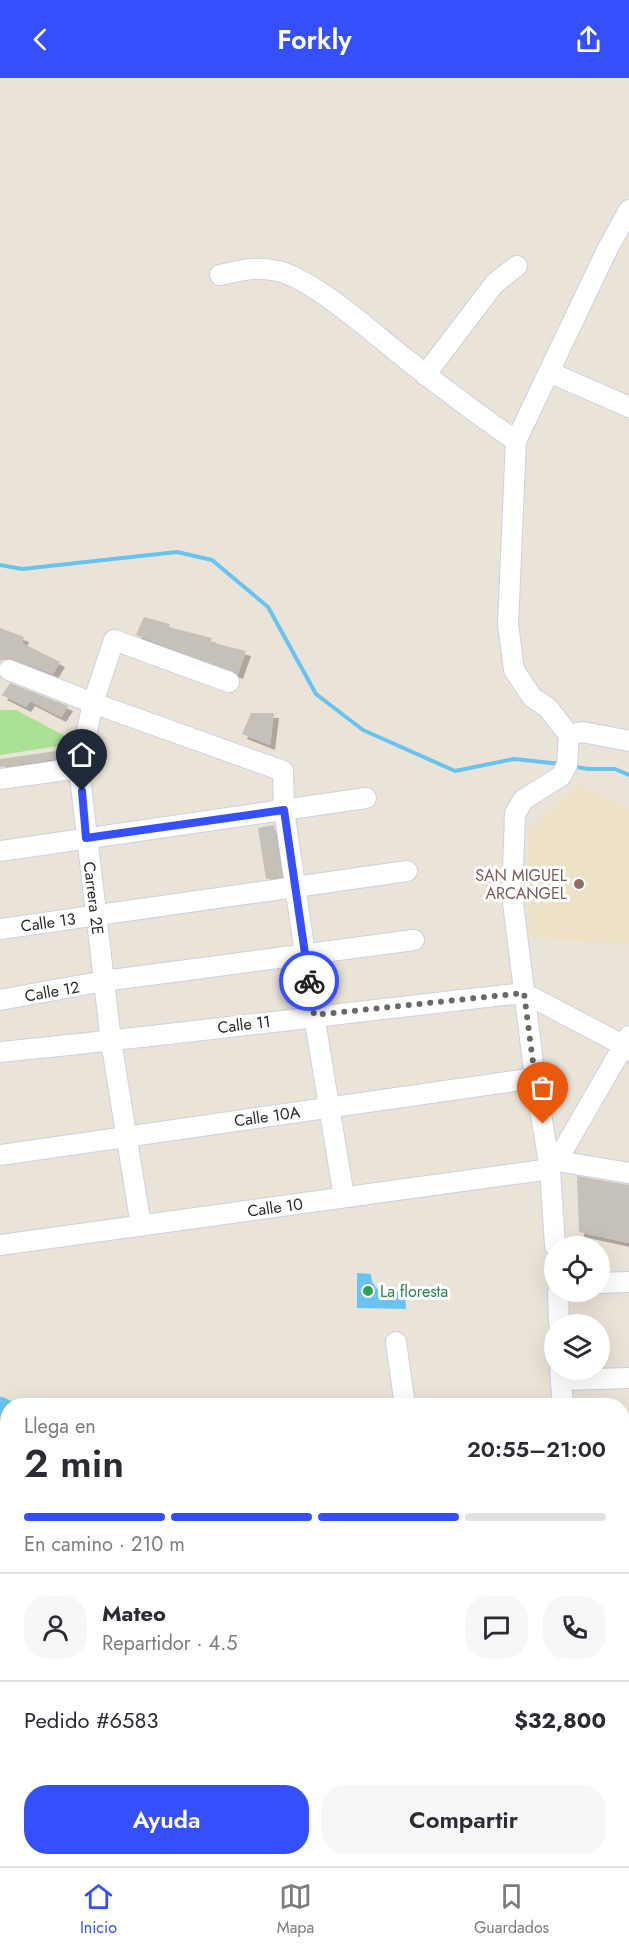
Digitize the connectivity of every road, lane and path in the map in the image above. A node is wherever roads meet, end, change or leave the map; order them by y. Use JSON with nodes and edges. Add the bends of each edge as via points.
{"nodes":[{"id":1,"x":629,"y":210,"type":"edge"},
{"id":2,"x":517,"y":266,"type":"dead end"},
{"id":3,"x":220,"y":275,"type":"dead end"},
{"id":4,"x":549,"y":372,"type":"junction"},
{"id":5,"x":425,"y":375,"type":"junction"},
{"id":6,"x":629,"y":402,"type":"edge"},
{"id":7,"x":516,"y":441,"type":"junction"},
{"id":8,"x":9,"y":670,"type":"dead end"},
{"id":9,"x":229,"y":682,"type":"dead end"},
{"id":10,"x":93,"y":703,"type":"junction"},
{"id":11,"x":569,"y":735,"type":"junction"},
{"id":12,"x":629,"y":741,"type":"edge"},
{"id":13,"x":79,"y":768,"type":"junction"},
{"id":14,"x":0,"y":779,"type":"edge"},
{"id":15,"x":366,"y":798,"type":"dead end"},
{"id":16,"x":284,"y":810,"type":"junction"},
{"id":17,"x":86,"y":838,"type":"junction"},
{"id":18,"x":0,"y":851,"type":"edge"},
{"id":19,"x":406,"y":871,"type":"dead end"},
{"id":20,"x":296,"y":887,"type":"junction"},
{"id":21,"x":96,"y":915,"type":"junction"},
{"id":22,"x":0,"y":929,"type":"edge"},
{"id":23,"x":414,"y":940,"type":"dead end"},
{"id":24,"x":305,"y":954,"type":"junction"},
{"id":25,"x":104,"y":981,"type":"junction"},
{"id":26,"x":524,"y":993,"type":"junction"},
{"id":27,"x":0,"y":1000,"type":"edge"},
{"id":28,"x":314,"y":1015,"type":"junction"},
{"id":29,"x":111,"y":1041,"type":"junction"},
{"id":30,"x":627,"y":1044,"type":"edge"},
{"id":31,"x":0,"y":1052,"type":"edge"},
{"id":32,"x":535,"y":1078,"type":"junction"},
{"id":33,"x":329,"y":1108,"type":"junction"},
{"id":34,"x":127,"y":1137,"type":"junction"},
{"id":35,"x":0,"y":1155,"type":"edge"},
{"id":36,"x":554,"y":1165,"type":"junction"},
{"id":37,"x":629,"y":1173,"type":"edge"},
{"id":38,"x":344,"y":1197,"type":"junction"},
{"id":39,"x":141,"y":1226,"type":"junction"},
{"id":40,"x":555,"y":1236,"type":"edge"},
{"id":41,"x":0,"y":1245,"type":"edge"},
{"id":42,"x":629,"y":1282,"type":"edge"},
{"id":43,"x":610,"y":1283,"type":"edge"},
{"id":44,"x":396,"y":1342,"type":"dead end"},
{"id":45,"x":610,"y":1377,"type":"edge"},
{"id":46,"x":629,"y":1378,"type":"edge"},
{"id":47,"x":560,"y":1380,"type":"edge"},
{"id":48,"x":404,"y":1398,"type":"edge"},
{"id":49,"x":562,"y":1398,"type":"edge"}],
"edges":[{"from":1,"to":4,"type":"street"},
{"from":2,"to":5,"type":"street","via":[[495,283]]},
{"from":3,"to":5,"type":"street","via":[[251,268],[280,272],[309,285]]},
{"from":4,"to":6,"type":"street"},
{"from":4,"to":7,"type":"street"},
{"from":5,"to":7,"type":"street"},
{"from":7,"to":11,"type":"street","via":[[508,624],[514,670],[532,697],[548,708]]},
{"from":8,"to":10,"type":"street"},
{"from":9,"to":10,"type":"street","name":"Carrera 2E","via":[[114,640]]},
{"from":10,"to":13,"type":"street","name":"Carrera 2E"},
{"from":10,"to":16,"type":"street","via":[[284,771]]},
{"from":11,"to":12,"type":"street","via":[[583,732]]},
{"from":11,"to":26,"type":"street","via":[[567,765],[561,776],[523,800],[515,814],[512,895]]},
{"from":13,"to":14,"type":"street"},
{"from":13,"to":17,"type":"street","name":"Carrera 2E"},
{"from":15,"to":16,"type":"street"},
{"from":16,"to":17,"type":"street"},
{"from":16,"to":20,"type":"street"},
{"from":17,"to":18,"type":"street"},
{"from":17,"to":21,"type":"street","name":"Carrera 2E"},
{"from":19,"to":20,"type":"street","name":"Calle 13"},
{"from":20,"to":21,"type":"street","name":"Calle 13"},
{"from":20,"to":24,"type":"street"},
{"from":21,"to":22,"type":"street","name":"Calle 13"},
{"from":21,"to":25,"type":"street","name":"Carrera 2E"},
{"from":23,"to":24,"type":"street","name":"Calle 12"},
{"from":24,"to":25,"type":"street","name":"Calle 12"},
{"from":24,"to":28,"type":"street"},
{"from":25,"to":27,"type":"street","name":"Calle 12"},
{"from":25,"to":29,"type":"street","name":"Carrera 2E"},
{"from":26,"to":28,"type":"street","name":"Calle 11"},
{"from":26,"to":30,"type":"street"},
{"from":26,"to":32,"type":"street"},
{"from":28,"to":29,"type":"street","name":"Calle 11"},
{"from":28,"to":33,"type":"street"},
{"from":29,"to":31,"type":"street","name":"Calle 11"},
{"from":29,"to":34,"type":"street","name":"Carrera 2E"},
{"from":30,"to":36,"type":"street"},
{"from":32,"to":33,"type":"street","name":"Calle 10A"},
{"from":32,"to":36,"type":"street"},
{"from":33,"to":34,"type":"street","name":"Calle 10A"},
{"from":33,"to":38,"type":"street"},
{"from":34,"to":35,"type":"street","name":"Calle 10A"},
{"from":34,"to":39,"type":"street","name":"Carrera 2E"},
{"from":36,"to":37,"type":"street","name":"Calle 10"},
{"from":36,"to":38,"type":"street","name":"Calle 10"},
{"from":36,"to":40,"type":"street"},
{"from":38,"to":39,"type":"street","name":"Calle 10"},
{"from":39,"to":41,"type":"street","name":"Calle 10"},
{"from":42,"to":43,"type":"street"},
{"from":44,"to":48,"type":"street"},
{"from":45,"to":46,"type":"street"},
{"from":47,"to":49,"type":"street"}]}
